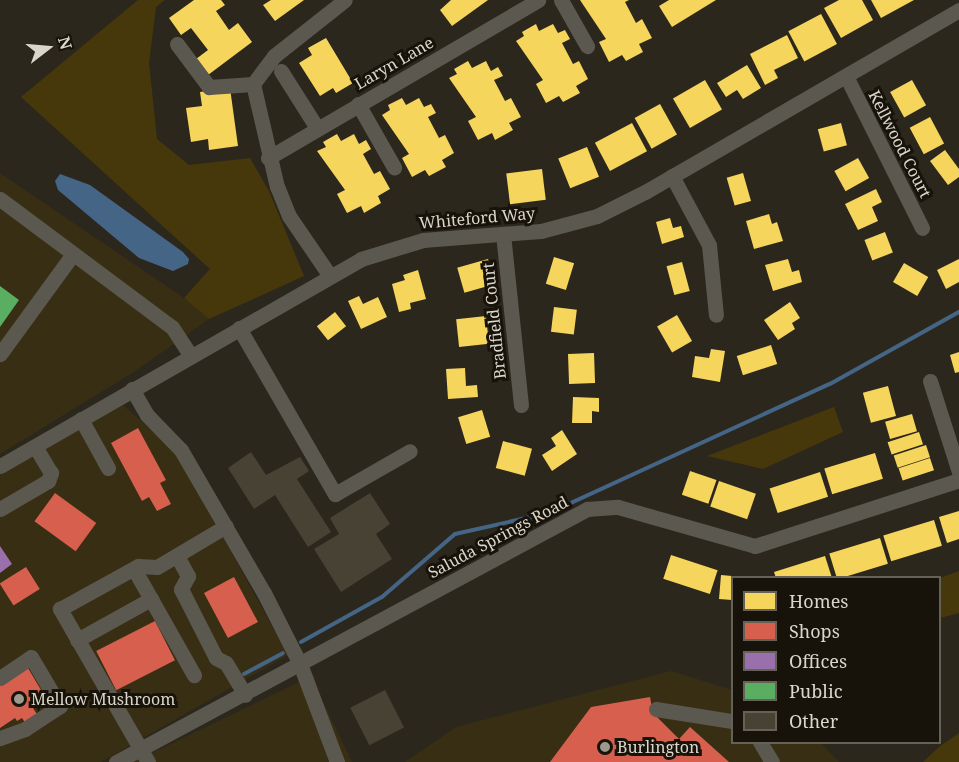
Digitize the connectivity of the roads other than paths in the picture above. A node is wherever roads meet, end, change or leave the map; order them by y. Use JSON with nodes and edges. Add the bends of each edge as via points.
{"nodes":[{"id":1,"x":345,"y":0,"type":"edge"},
{"id":2,"x":538,"y":0,"type":"edge"},
{"id":3,"x":561,"y":0,"type":"edge"},
{"id":4,"x":959,"y":10,"type":"edge"},
{"id":5,"x":177,"y":44,"type":"dead end"},
{"id":6,"x":587,"y":46,"type":"dead end"},
{"id":7,"x":280,"y":71,"type":"dead end"},
{"id":8,"x":846,"y":76,"type":"junction"},
{"id":9,"x":253,"y":84,"type":"junction"},
{"id":10,"x":358,"y":104,"type":"junction"},
{"id":11,"x":317,"y":128,"type":"junction"},
{"id":12,"x":268,"y":158,"type":"junction"},
{"id":13,"x":394,"y":167,"type":"dead end"},
{"id":14,"x":672,"y":176,"type":"junction"},
{"id":15,"x":0,"y":199,"type":"edge"},
{"id":16,"x":922,"y":228,"type":"dead end"},
{"id":17,"x":503,"y":234,"type":"junction"},
{"id":18,"x":74,"y":254,"type":"junction"},
{"id":19,"x":330,"y":276,"type":"junction"},
{"id":20,"x":716,"y":315,"type":"dead end"},
{"id":21,"x":239,"y":328,"type":"junction"},
{"id":22,"x":0,"y":354,"type":"edge"},
{"id":23,"x":190,"y":355,"type":"junction"},
{"id":24,"x":930,"y":381,"type":"dead end"},
{"id":25,"x":132,"y":389,"type":"junction"},
{"id":26,"x":521,"y":405,"type":"dead end"},
{"id":27,"x":81,"y":419,"type":"junction"},
{"id":28,"x":35,"y":446,"type":"junction"},
{"id":29,"x":410,"y":451,"type":"dead end"},
{"id":30,"x":0,"y":466,"type":"edge"},
{"id":31,"x":108,"y":468,"type":"dead end"},
{"id":32,"x":959,"y":472,"type":"edge"},
{"id":33,"x":959,"y":480,"type":"edge"},
{"id":34,"x":0,"y":509,"type":"edge"},
{"id":35,"x":226,"y":526,"type":"junction"},
{"id":36,"x":177,"y":556,"type":"junction"},
{"id":37,"x":134,"y":569,"type":"junction"},
{"id":38,"x":151,"y":599,"type":"junction"},
{"id":39,"x":78,"y":640,"type":"junction"},
{"id":40,"x":300,"y":664,"type":"junction"},
{"id":41,"x":194,"y":675,"type":"dead end"},
{"id":42,"x":0,"y":678,"type":"edge"},
{"id":43,"x":245,"y":694,"type":"junction"},
{"id":44,"x":656,"y":708,"type":"dead end"},
{"id":45,"x":731,"y":721,"type":"edge"},
{"id":46,"x":0,"y":738,"type":"edge"},
{"id":47,"x":761,"y":744,"type":"edge"},
{"id":48,"x":143,"y":756,"type":"edge"},
{"id":49,"x":116,"y":762,"type":"edge"},
{"id":50,"x":337,"y":762,"type":"edge"},
{"id":51,"x":772,"y":762,"type":"edge"}],
"edges":[{"from":1,"to":9,"type":"street","via":[[274,56]]},
{"from":2,"to":10,"type":"street","name":"Laryn Lane"},
{"from":3,"to":6,"type":"street"},
{"from":4,"to":8,"type":"street","name":"Whiteford Way"},
{"from":5,"to":9,"type":"street","via":[[209,87]]},
{"from":7,"to":11,"type":"street"},
{"from":8,"to":14,"type":"street","name":"Whiteford Way"},
{"from":8,"to":16,"type":"street","name":"Kellwood Court"},
{"from":9,"to":12,"type":"street"},
{"from":10,"to":11,"type":"street","name":"Laryn Lane"},
{"from":10,"to":13,"type":"street"},
{"from":11,"to":12,"type":"street","name":"Laryn Lane"},
{"from":12,"to":19,"type":"street","via":[[289,216]]},
{"from":14,"to":17,"type":"street","name":"Whiteford Way","via":[[622,205],[575,224]]},
{"from":14,"to":20,"type":"street","via":[[710,245]]},
{"from":15,"to":18,"type":"street"},
{"from":17,"to":19,"type":"street","name":"Whiteford Way","via":[[408,243],[361,259]]},
{"from":17,"to":26,"type":"street","name":"Bradfield Court"},
{"from":18,"to":22,"type":"street"},
{"from":18,"to":23,"type":"street","via":[[172,327]]},
{"from":19,"to":21,"type":"street","name":"Whiteford Way"},
{"from":21,"to":23,"type":"street","name":"Whiteford Way"},
{"from":21,"to":29,"type":"street","via":[[335,494]]},
{"from":23,"to":25,"type":"street","name":"Whiteford Way"},
{"from":24,"to":32,"type":"street"},
{"from":25,"to":27,"type":"street","name":"Whiteford Way"},
{"from":25,"to":35,"type":"street","via":[[147,415],[181,450]]},
{"from":27,"to":28,"type":"street","name":"Whiteford Way"},
{"from":27,"to":31,"type":"street"},
{"from":28,"to":30,"type":"street","name":"Whiteford Way"},
{"from":28,"to":34,"type":"street","via":[[51,472],[48,481]]},
{"from":33,"to":40,"type":"street","name":"Saluda Springs Road","via":[[755,546],[618,507],[587,509]]},
{"from":35,"to":36,"type":"street"},
{"from":35,"to":40,"type":"street"},
{"from":36,"to":37,"type":"street","via":[[157,567]]},
{"from":36,"to":43,"type":"street","via":[[188,576],[181,590],[216,658],[226,663]]},
{"from":37,"to":38,"type":"street"},
{"from":37,"to":39,"type":"street","via":[[60,609]]},
{"from":38,"to":39,"type":"street"},
{"from":38,"to":41,"type":"street"},
{"from":39,"to":48,"type":"street"},
{"from":40,"to":43,"type":"street","name":"Saluda Springs Road"},
{"from":40,"to":50,"type":"street"},
{"from":42,"to":46,"type":"street","via":[[31,657],[60,706],[25,729]]},
{"from":43,"to":48,"type":"street","name":"Saluda Springs Road"},
{"from":44,"to":45,"type":"street"},
{"from":47,"to":51,"type":"street"},
{"from":48,"to":49,"type":"street","name":"Saluda Springs Road"}]}
